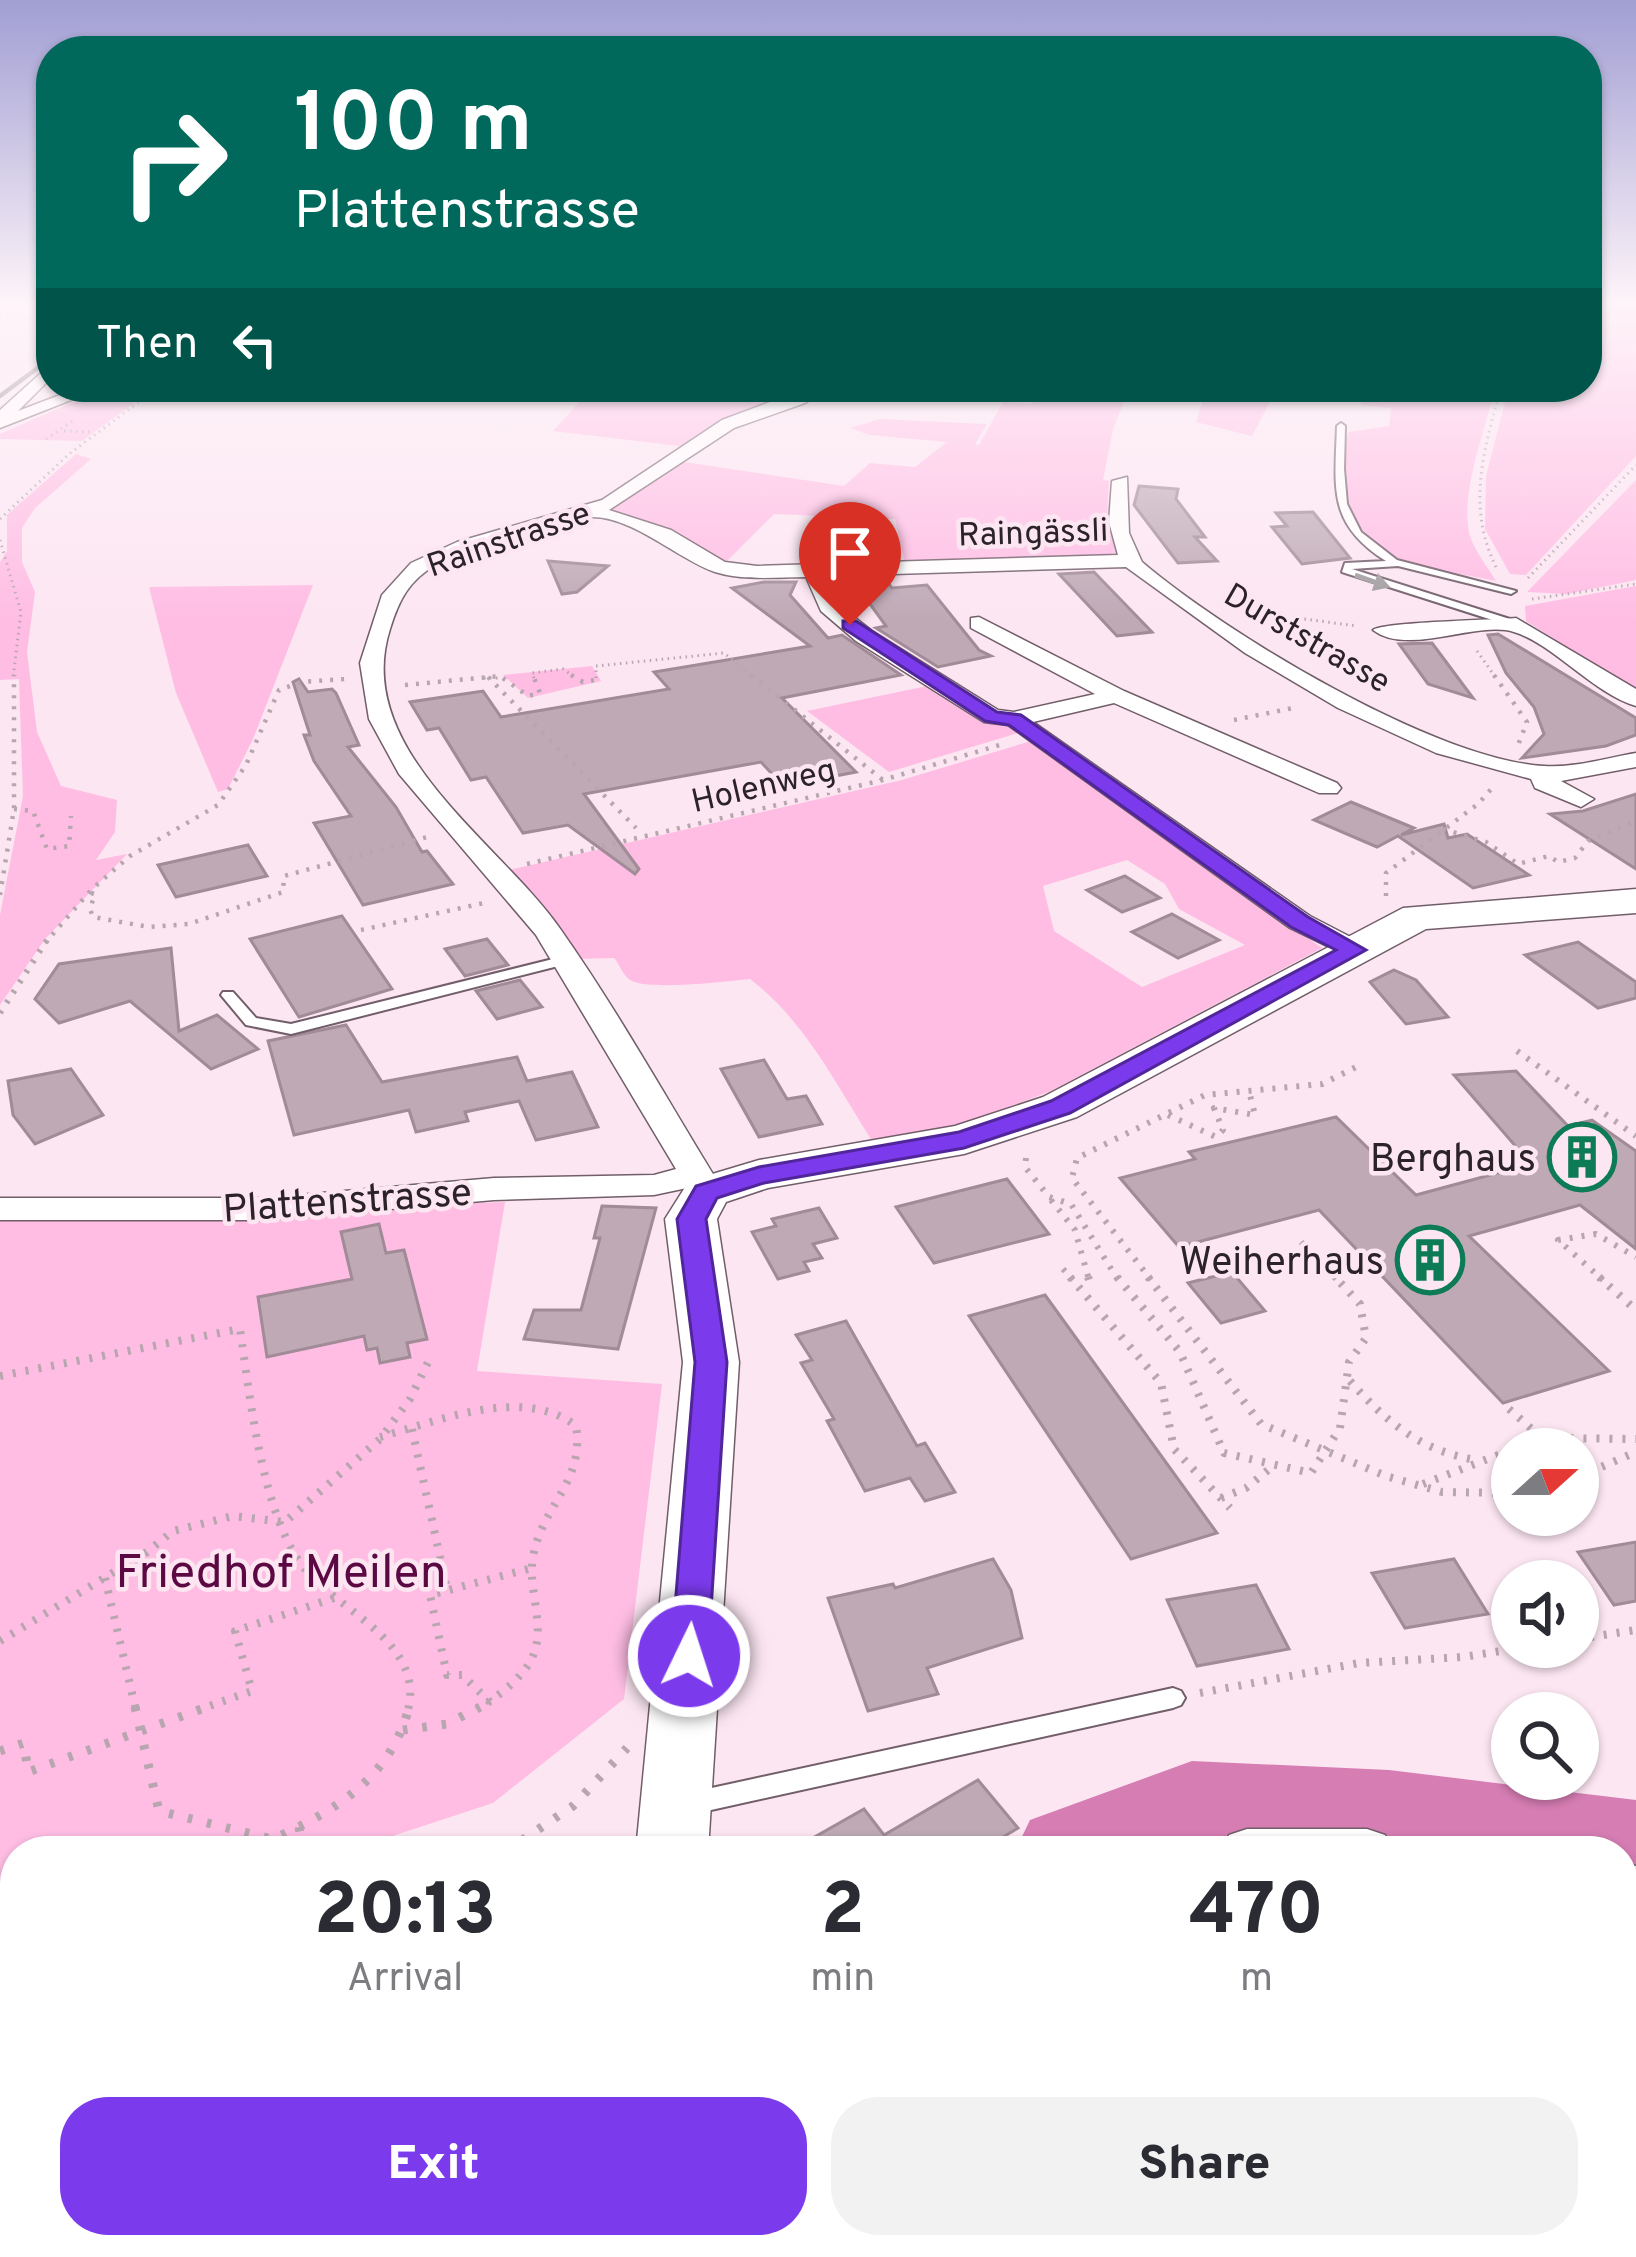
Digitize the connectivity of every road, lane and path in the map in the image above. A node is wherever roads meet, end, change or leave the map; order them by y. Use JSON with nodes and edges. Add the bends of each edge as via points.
{"nodes":[{"id":1,"x":30,"y":410,"type":"edge"},
{"id":2,"x":127,"y":410,"type":"edge"},
{"id":3,"x":769,"y":410,"type":"edge"},
{"id":4,"x":1495,"y":410,"type":"edge"},
{"id":5,"x":0,"y":421,"type":"edge"},
{"id":6,"x":1341,"y":426,"type":"dead end"},
{"id":7,"x":61,"y":430,"type":"dead end"},
{"id":8,"x":96,"y":433,"type":"junction"},
{"id":9,"x":1636,"y":465,"type":"edge"},
{"id":10,"x":1121,"y":481,"type":"dead end"},
{"id":11,"x":592,"y":511,"type":"junction"},
{"id":12,"x":0,"y":519,"type":"edge"},
{"id":13,"x":0,"y":540,"type":"edge"},
{"id":14,"x":1130,"y":561,"type":"junction"},
{"id":15,"x":1398,"y":562,"type":"junction"},
{"id":16,"x":814,"y":572,"type":"junction"},
{"id":17,"x":1636,"y":584,"type":"edge"},
{"id":18,"x":1165,"y":587,"type":"junction"},
{"id":19,"x":1511,"y":595,"type":"junction"},
{"id":20,"x":979,"y":623,"type":"dead end"},
{"id":21,"x":1516,"y":624,"type":"junction"},
{"id":22,"x":1480,"y":629,"type":"junction"},
{"id":23,"x":1384,"y":630,"type":"joint"},
{"id":24,"x":488,"y":677,"type":"junction"},
{"id":25,"x":364,"y":683,"type":"junction"},
{"id":26,"x":1116,"y":697,"type":"junction"},
{"id":27,"x":1342,"y":699,"type":"junction"},
{"id":28,"x":1636,"y":699,"type":"edge"},
{"id":29,"x":1025,"y":727,"type":"junction"},
{"id":30,"x":1189,"y":728,"type":"junction"},
{"id":31,"x":1636,"y":760,"type":"edge"},
{"id":32,"x":1508,"y":766,"type":"junction"},
{"id":33,"x":1542,"y":774,"type":"junction"},
{"id":34,"x":883,"y":780,"type":"junction"},
{"id":35,"x":1328,"y":788,"type":"dead end"},
{"id":36,"x":1581,"y":799,"type":"dead end"},
{"id":37,"x":14,"y":808,"type":"junction"},
{"id":38,"x":71,"y":816,"type":"dead end"},
{"id":39,"x":1633,"y":822,"type":"edge"},
{"id":40,"x":636,"y":828,"type":"dead end"},
{"id":41,"x":1444,"y":829,"type":"junction"},
{"id":42,"x":446,"y":833,"type":"dead end"},
{"id":43,"x":502,"y":884,"type":"junction"},
{"id":44,"x":90,"y":892,"type":"junction"},
{"id":45,"x":0,"y":895,"type":"edge"},
{"id":46,"x":1636,"y":901,"type":"edge"},
{"id":47,"x":1417,"y":917,"type":"junction"},
{"id":48,"x":361,"y":930,"type":"dead end"},
{"id":49,"x":1354,"y":950,"type":"junction"},
{"id":50,"x":565,"y":960,"type":"junction"},
{"id":51,"x":228,"y":995,"type":"dead end"},
{"id":52,"x":0,"y":1013,"type":"edge"},
{"id":53,"x":1516,"y":1051,"type":"dead end"},
{"id":54,"x":1360,"y":1065,"type":"dead end"},
{"id":55,"x":1249,"y":1091,"type":"junction"},
{"id":56,"x":1166,"y":1114,"type":"junction"},
{"id":57,"x":1636,"y":1136,"type":"edge"},
{"id":58,"x":1026,"y":1158,"type":"dead end"},
{"id":59,"x":700,"y":1184,"type":"junction"},
{"id":60,"x":1049,"y":1197,"type":"junction"},
{"id":61,"x":0,"y":1209,"type":"edge"},
{"id":62,"x":1301,"y":1242,"type":"dead end"},
{"id":63,"x":1636,"y":1257,"type":"edge"},
{"id":64,"x":1063,"y":1269,"type":"dead end"},
{"id":65,"x":1091,"y":1286,"type":"dead end"},
{"id":66,"x":1636,"y":1310,"type":"edge"},
{"id":67,"x":432,"y":1354,"type":"dead end"},
{"id":68,"x":0,"y":1376,"type":"edge"},
{"id":69,"x":1348,"y":1378,"type":"junction"},
{"id":70,"x":1509,"y":1409,"type":"dead end"},
{"id":71,"x":1531,"y":1428,"type":"edge"},
{"id":72,"x":412,"y":1429,"type":"junction"},
{"id":73,"x":380,"y":1436,"type":"junction"},
{"id":74,"x":1599,"y":1439,"type":"edge"},
{"id":75,"x":1636,"y":1439,"type":"edge"},
{"id":76,"x":1327,"y":1451,"type":"junction"},
{"id":77,"x":1636,"y":1453,"type":"edge"},
{"id":78,"x":1491,"y":1457,"type":"edge"},
{"id":79,"x":1480,"y":1461,"type":"junction"},
{"id":80,"x":1274,"y":1465,"type":"junction"},
{"id":81,"x":1599,"y":1468,"type":"edge"},
{"id":82,"x":1420,"y":1485,"type":"junction"},
{"id":83,"x":1491,"y":1492,"type":"edge"},
{"id":84,"x":1221,"y":1498,"type":"junction"},
{"id":85,"x":1230,"y":1508,"type":"dead end"},
{"id":86,"x":284,"y":1522,"type":"junction"},
{"id":87,"x":532,"y":1568,"type":"junction"},
{"id":88,"x":104,"y":1578,"type":"junction"},
{"id":89,"x":447,"y":1590,"type":"junction"},
{"id":90,"x":337,"y":1597,"type":"junction"},
{"id":91,"x":1636,"y":1630,"type":"edge"},
{"id":92,"x":1599,"y":1636,"type":"edge"},
{"id":93,"x":0,"y":1641,"type":"edge"},
{"id":94,"x":1491,"y":1653,"type":"edge"},
{"id":95,"x":1173,"y":1698,"type":"joint"},
{"id":96,"x":490,"y":1702,"type":"junction"},
{"id":97,"x":403,"y":1730,"type":"junction"},
{"id":98,"x":141,"y":1732,"type":"junction"},
{"id":99,"x":632,"y":1741,"type":"dead end"},
{"id":100,"x":0,"y":1751,"type":"edge"},
{"id":101,"x":299,"y":1827,"type":"junction"},
{"id":102,"x":675,"y":1829,"type":"edge"},
{"id":103,"x":260,"y":1836,"type":"edge"},
{"id":104,"x":279,"y":1836,"type":"edge"},
{"id":105,"x":300,"y":1836,"type":"edge"},
{"id":106,"x":528,"y":1836,"type":"edge"}],
"edges":[{"from":1,"to":5,"type":"street"},
{"from":2,"to":8,"type":"path"},
{"from":3,"to":11,"type":"street","name":"Rainstrasse","via":[[730,423]]},
{"from":4,"to":19,"type":"path","via":[[1476,527]]},
{"from":6,"to":15,"type":"lane","via":[[1340,509],[1365,546]]},
{"from":7,"to":8,"type":"path"},
{"from":8,"to":12,"type":"path"},
{"from":9,"to":19,"type":"path"},
{"from":10,"to":14,"type":"street","via":[[1117,522]]},
{"from":11,"to":16,"type":"street","name":"Raingässli","via":[[664,534],[720,567]]},
{"from":11,"to":25,"type":"street","name":"Rainstrasse","via":[[462,549],[409,574],[371,646]]},
{"from":13,"to":37,"type":"path","via":[[21,612]]},
{"from":14,"to":16,"type":"street","name":"Raingässli"},
{"from":14,"to":18,"type":"street","name":"Durststrasse"},
{"from":15,"to":19,"type":"lane"},
{"from":15,"to":21,"type":"lane","one_way":true,"via":[[1346,570]]},
{"from":16,"to":29,"type":"street","via":[[828,607],[864,636],[992,717]]},
{"from":17,"to":19,"type":"path"},
{"from":18,"to":23,"type":"path","via":[[1257,614]]},
{"from":18,"to":27,"type":"street","name":"Durststrasse","via":[[1224,632]]},
{"from":19,"to":21,"type":"street"},
{"from":20,"to":26,"type":"street"},
{"from":21,"to":22,"type":"street"},
{"from":21,"to":28,"type":"street"},
{"from":22,"to":23,"type":"street"},
{"from":22,"to":32,"type":"path","via":[[1472,641],[1527,722]]},
{"from":24,"to":25,"type":"path"},
{"from":24,"to":34,"type":"path","via":[[500,676],[528,696],[540,693],[532,673],[563,670],[583,682],[596,680],[596,666],[724,653]]},
{"from":24,"to":40,"type":"path"},
{"from":25,"to":43,"type":"street","name":"Rainstrasse","via":[[411,774]]},
{"from":25,"to":44,"type":"path","via":[[301,682],[279,690],[246,766],[216,808],[129,856]]},
{"from":26,"to":29,"type":"street"},
{"from":26,"to":30,"type":"street"},
{"from":27,"to":30,"type":"path"},
{"from":27,"to":32,"type":"street","name":"Durststrasse"},
{"from":29,"to":34,"type":"path","name":"Holenweg"},
{"from":29,"to":49,"type":"street","via":[[1300,922]]},
{"from":30,"to":35,"type":"street"},
{"from":31,"to":33,"type":"street","name":"Durststrasse"},
{"from":32,"to":33,"type":"street","name":"Durststrasse"},
{"from":32,"to":41,"type":"path","via":[[1484,799]]},
{"from":33,"to":36,"type":"street","name":"Durststrasse","via":[[1544,783]]},
{"from":34,"to":43,"type":"path","name":"Holenweg"},
{"from":37,"to":38,"type":"path","via":[[33,811],[46,849],[69,846]]},
{"from":37,"to":45,"type":"path"},
{"from":39,"to":41,"type":"path","via":[[1588,841],[1575,859],[1519,864]]},
{"from":41,"to":47,"type":"path","via":[[1386,873],[1386,903]]},
{"from":42,"to":44,"type":"path","via":[[284,876],[283,892],[181,925],[93,916]]},
{"from":43,"to":48,"type":"path","name":"Holenweg"},
{"from":43,"to":50,"type":"street","name":"Rainstrasse"},
{"from":44,"to":52,"type":"path"},
{"from":46,"to":47,"type":"street","name":"Plattenstrasse"},
{"from":47,"to":49,"type":"street","name":"Plattenstrasse"},
{"from":49,"to":59,"type":"street","name":"Plattenstrasse","via":[[1060,1107],[964,1139]]},
{"from":50,"to":51,"type":"lane","via":[[291,1029],[262,1028]]},
{"from":50,"to":59,"type":"street","name":"Rainstrasse"},
{"from":53,"to":57,"type":"path"},
{"from":54,"to":55,"type":"path","via":[[1311,1088]]},
{"from":55,"to":56,"type":"path","via":[[1206,1095]]},
{"from":55,"to":56,"type":"path","via":[[1255,1115],[1214,1108],[1223,1130],[1216,1137]]},
{"from":56,"to":76,"type":"path","via":[[1077,1158],[1072,1178],[1261,1424]]},
{"from":58,"to":60,"type":"path"},
{"from":59,"to":61,"type":"street","name":"Plattenstrasse","via":[[494,1189],[264,1209]]},
{"from":59,"to":102,"type":"street","via":[[691,1219],[711,1362]]},
{"from":60,"to":65,"type":"path","via":[[1075,1230]]},
{"from":60,"to":80,"type":"path","via":[[1071,1204],[1126,1294],[1180,1352],[1224,1453]]},
{"from":62,"to":69,"type":"path","via":[[1360,1304],[1366,1338]]},
{"from":63,"to":66,"type":"path","via":[[1596,1234],[1558,1240]]},
{"from":64,"to":84,"type":"path","via":[[1161,1384],[1174,1449]]},
{"from":67,"to":73,"type":"path","via":[[422,1381]]},
{"from":68,"to":86,"type":"path","via":[[239,1329],[256,1440]]},
{"from":69,"to":76,"type":"path","via":[[1340,1428]]},
{"from":69,"to":79,"type":"path","via":[[1415,1444]]},
{"from":70,"to":71,"type":"path"},
{"from":72,"to":73,"type":"path"},
{"from":72,"to":87,"type":"path","via":[[521,1406],[575,1425],[580,1453],[538,1534]]},
{"from":72,"to":89,"type":"path"},
{"from":73,"to":86,"type":"path"},
{"from":74,"to":75,"type":"path"},
{"from":76,"to":80,"type":"path","via":[[1311,1473]]},
{"from":76,"to":82,"type":"path"},
{"from":77,"to":81,"type":"path"},
{"from":78,"to":79,"type":"path"},
{"from":79,"to":82,"type":"path"},
{"from":80,"to":84,"type":"path"},
{"from":82,"to":83,"type":"path"},
{"from":84,"to":85,"type":"path"},
{"from":86,"to":88,"type":"path","via":[[201,1521],[172,1531]]},
{"from":86,"to":90,"type":"path","via":[[299,1560]]},
{"from":87,"to":89,"type":"path"},
{"from":87,"to":96,"type":"path","via":[[534,1660]]},
{"from":88,"to":93,"type":"path"},
{"from":88,"to":98,"type":"path"},
{"from":89,"to":96,"type":"path","via":[[430,1595],[447,1675],[462,1676]]},
{"from":90,"to":97,"type":"path","via":[[407,1670]]},
{"from":90,"to":98,"type":"path","via":[[235,1631],[252,1691]]},
{"from":91,"to":92,"type":"path"},
{"from":94,"to":95,"type":"path","via":[[1359,1663]]},
{"from":95,"to":102,"type":"lane"},
{"from":96,"to":97,"type":"path","via":[[435,1731]]},
{"from":97,"to":101,"type":"path","via":[[369,1782]]},
{"from":98,"to":100,"type":"path","via":[[28,1772],[24,1743]]},
{"from":98,"to":103,"type":"path","via":[[160,1811]]},
{"from":99,"to":106,"type":"path","via":[[573,1806]]},
{"from":101,"to":104,"type":"path"},
{"from":101,"to":105,"type":"path"}]}
